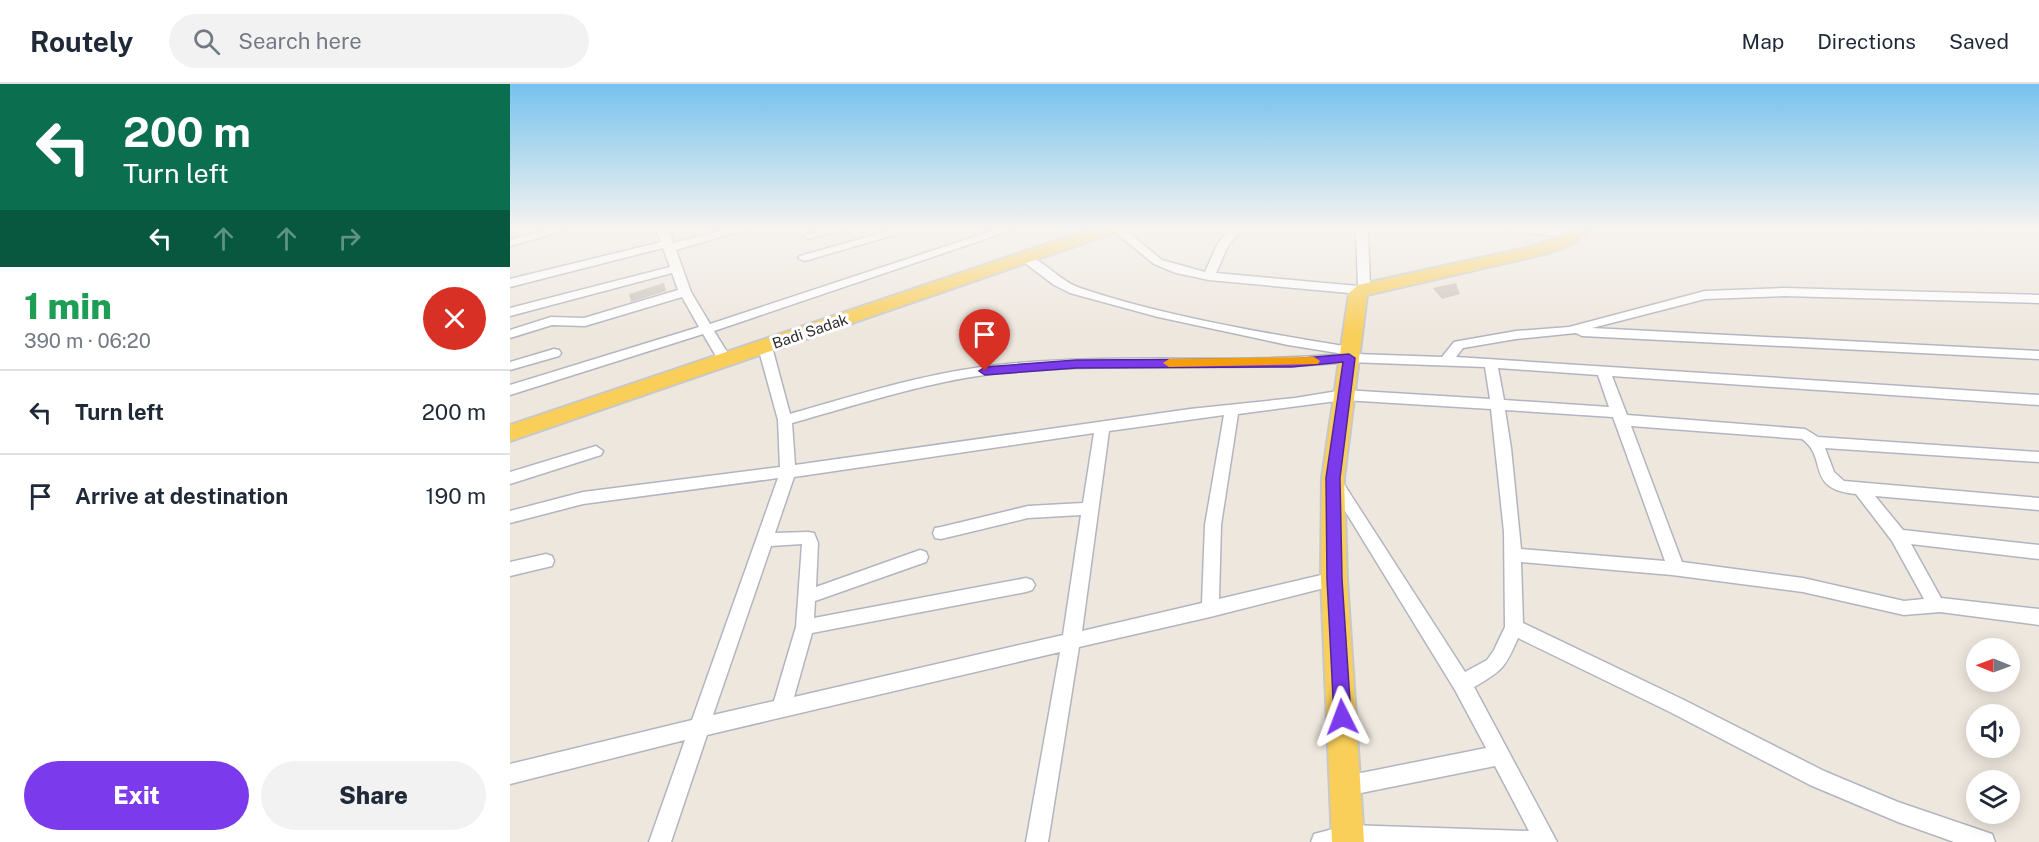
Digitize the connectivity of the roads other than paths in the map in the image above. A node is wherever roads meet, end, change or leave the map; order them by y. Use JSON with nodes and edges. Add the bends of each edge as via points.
{"nodes":[{"id":1,"x":594,"y":263,"type":"edge"},
{"id":2,"x":674,"y":263,"type":"edge"},
{"id":3,"x":905,"y":263,"type":"edge"},
{"id":4,"x":1008,"y":263,"type":"edge"},
{"id":5,"x":1032,"y":263,"type":"edge"},
{"id":6,"x":1161,"y":263,"type":"edge"},
{"id":7,"x":1215,"y":263,"type":"edge"},
{"id":8,"x":1362,"y":263,"type":"edge"},
{"id":9,"x":1478,"y":263,"type":"edge"},
{"id":10,"x":675,"y":268,"type":"junction"},
{"id":11,"x":1209,"y":276,"type":"junction"},
{"id":12,"x":510,"y":283,"type":"edge"},
{"id":13,"x":1362,"y":289,"type":"junction"},
{"id":14,"x":685,"y":292,"type":"junction"},
{"id":15,"x":2039,"y":298,"type":"edge"},
{"id":16,"x":510,"y":312,"type":"edge"},
{"id":17,"x":706,"y":329,"type":"junction"},
{"id":18,"x":1570,"y":331,"type":"junction"},
{"id":19,"x":510,"y":334,"type":"edge"},
{"id":20,"x":765,"y":347,"type":"junction"},
{"id":21,"x":554,"y":353,"type":"dead end"},
{"id":22,"x":1350,"y":354,"type":"junction"},
{"id":23,"x":2039,"y":355,"type":"edge"},
{"id":24,"x":725,"y":360,"type":"junction"},
{"id":25,"x":1446,"y":361,"type":"junction"},
{"id":26,"x":1491,"y":363,"type":"junction"},
{"id":27,"x":510,"y":366,"type":"edge"},
{"id":28,"x":1603,"y":370,"type":"junction"},
{"id":29,"x":510,"y":390,"type":"edge"},
{"id":30,"x":1344,"y":394,"type":"junction"},
{"id":31,"x":2039,"y":400,"type":"edge"},
{"id":32,"x":1497,"y":404,"type":"junction"},
{"id":33,"x":1232,"y":409,"type":"junction"},
{"id":34,"x":1620,"y":416,"type":"junction"},
{"id":35,"x":785,"y":420,"type":"junction"},
{"id":36,"x":1102,"y":428,"type":"junction"},
{"id":37,"x":510,"y":433,"type":"edge"},
{"id":38,"x":1815,"y":442,"type":"junction"},
{"id":39,"x":596,"y":451,"type":"dead end"},
{"id":40,"x":2039,"y":457,"type":"edge"},
{"id":41,"x":788,"y":472,"type":"junction"},
{"id":42,"x":510,"y":478,"type":"edge"},
{"id":43,"x":1333,"y":478,"type":"junction"},
{"id":44,"x":1861,"y":489,"type":"junction"},
{"id":45,"x":2039,"y":504,"type":"edge"},
{"id":46,"x":1090,"y":508,"type":"junction"},
{"id":47,"x":510,"y":517,"type":"edge"},
{"id":48,"x":941,"y":533,"type":"dead end"},
{"id":49,"x":1898,"y":536,"type":"junction"},
{"id":50,"x":764,"y":540,"type":"junction"},
{"id":51,"x":2039,"y":552,"type":"edge"},
{"id":52,"x":1513,"y":555,"type":"junction"},
{"id":53,"x":920,"y":557,"type":"dead end"},
{"id":54,"x":546,"y":561,"type":"dead end"},
{"id":55,"x":1676,"y":568,"type":"junction"},
{"id":56,"x":510,"y":569,"type":"edge"},
{"id":57,"x":1334,"y":579,"type":"junction"},
{"id":58,"x":1026,"y":585,"type":"dead end"},
{"id":59,"x":807,"y":597,"type":"junction"},
{"id":60,"x":1936,"y":605,"type":"junction"},
{"id":61,"x":1210,"y":610,"type":"junction"},
{"id":62,"x":2039,"y":617,"type":"edge"},
{"id":63,"x":805,"y":627,"type":"junction"},
{"id":64,"x":1514,"y":627,"type":"junction"},
{"id":65,"x":1071,"y":643,"type":"junction"},
{"id":66,"x":1462,"y":684,"type":"junction"},
{"id":67,"x":781,"y":709,"type":"junction"},
{"id":68,"x":699,"y":726,"type":"junction"},
{"id":69,"x":1500,"y":754,"type":"junction"},
{"id":70,"x":510,"y":774,"type":"edge"},
{"id":71,"x":1346,"y":786,"type":"junction"},
{"id":72,"x":1348,"y":839,"type":"edge"},
{"id":73,"x":660,"y":842,"type":"edge"},
{"id":74,"x":1036,"y":842,"type":"edge"},
{"id":75,"x":1322,"y":842,"type":"edge"},
{"id":76,"x":1539,"y":842,"type":"edge"},
{"id":77,"x":1546,"y":842,"type":"edge"},
{"id":78,"x":1984,"y":842,"type":"edge"}],
"edges":[{"from":1,"to":12,"type":"street"},
{"from":2,"to":10,"type":"street"},
{"from":3,"to":17,"type":"street"},
{"from":4,"to":20,"type":"main road","name":"Badi Sadak"},
{"from":5,"to":22,"type":"street","via":[[1058,282],[1095,296]]},
{"from":6,"to":11,"type":"street"},
{"from":7,"to":11,"type":"street"},
{"from":8,"to":13,"type":"street"},
{"from":9,"to":13,"type":"main road"},
{"from":10,"to":14,"type":"street"},
{"from":10,"to":16,"type":"street"},
{"from":11,"to":13,"type":"street"},
{"from":13,"to":22,"type":"main road"},
{"from":14,"to":17,"type":"street"},
{"from":14,"to":19,"type":"street","via":[[585,322],[552,321]]},
{"from":15,"to":18,"type":"street","via":[[1784,292],[1705,295]]},
{"from":17,"to":24,"type":"street"},
{"from":17,"to":29,"type":"street"},
{"from":18,"to":23,"type":"street"},
{"from":18,"to":25,"type":"street","via":[[1459,345]]},
{"from":20,"to":24,"type":"main road","name":"Badi Sadak"},
{"from":20,"to":35,"type":"street"},
{"from":21,"to":27,"type":"street"},
{"from":22,"to":25,"type":"street"},
{"from":22,"to":30,"type":"main road"},
{"from":22,"to":35,"type":"street","via":[[1292,363],[1008,368],[939,377]]},
{"from":24,"to":37,"type":"main road","name":"Badi Sadak"},
{"from":25,"to":26,"type":"street"},
{"from":26,"to":28,"type":"street"},
{"from":26,"to":32,"type":"street"},
{"from":28,"to":31,"type":"street"},
{"from":28,"to":34,"type":"street"},
{"from":30,"to":32,"type":"street"},
{"from":30,"to":33,"type":"street"},
{"from":30,"to":43,"type":"main road"},
{"from":32,"to":34,"type":"street"},
{"from":32,"to":52,"type":"street"},
{"from":33,"to":36,"type":"street"},
{"from":33,"to":61,"type":"street","via":[[1213,525]]},
{"from":34,"to":38,"type":"street","via":[[1805,434]]},
{"from":34,"to":55,"type":"street"},
{"from":35,"to":41,"type":"street"},
{"from":36,"to":41,"type":"street"},
{"from":36,"to":46,"type":"street"},
{"from":38,"to":40,"type":"street"},
{"from":38,"to":44,"type":"street","via":[[1834,482]]},
{"from":39,"to":42,"type":"street"},
{"from":41,"to":47,"type":"street","via":[[583,498]]},
{"from":41,"to":50,"type":"street"},
{"from":43,"to":57,"type":"main road"},
{"from":43,"to":66,"type":"street"},
{"from":44,"to":45,"type":"street"},
{"from":44,"to":49,"type":"street"},
{"from":46,"to":48,"type":"street","via":[[1028,512]]},
{"from":46,"to":65,"type":"street"},
{"from":49,"to":51,"type":"street"},
{"from":49,"to":60,"type":"street"},
{"from":50,"to":59,"type":"street","via":[[808,538]]},
{"from":50,"to":68,"type":"street"},
{"from":52,"to":55,"type":"street"},
{"from":52,"to":64,"type":"street"},
{"from":53,"to":59,"type":"street"},
{"from":54,"to":56,"type":"street"},
{"from":55,"to":60,"type":"street","via":[[1803,585],[1904,608]]},
{"from":57,"to":61,"type":"street"},
{"from":57,"to":71,"type":"main road"},
{"from":58,"to":63,"type":"street"},
{"from":59,"to":63,"type":"street"},
{"from":60,"to":62,"type":"street"},
{"from":61,"to":65,"type":"street"},
{"from":63,"to":67,"type":"street"},
{"from":64,"to":66,"type":"street","via":[[1493,666]]},
{"from":64,"to":78,"type":"street","via":[[1817,778]]},
{"from":65,"to":67,"type":"street"},
{"from":65,"to":74,"type":"street"},
{"from":66,"to":69,"type":"street"},
{"from":67,"to":68,"type":"street"},
{"from":68,"to":70,"type":"street"},
{"from":68,"to":73,"type":"street"},
{"from":69,"to":71,"type":"street"},
{"from":69,"to":77,"type":"street"},
{"from":71,"to":72,"type":"main road"},
{"from":72,"to":75,"type":"street"},
{"from":72,"to":76,"type":"street"}]}
